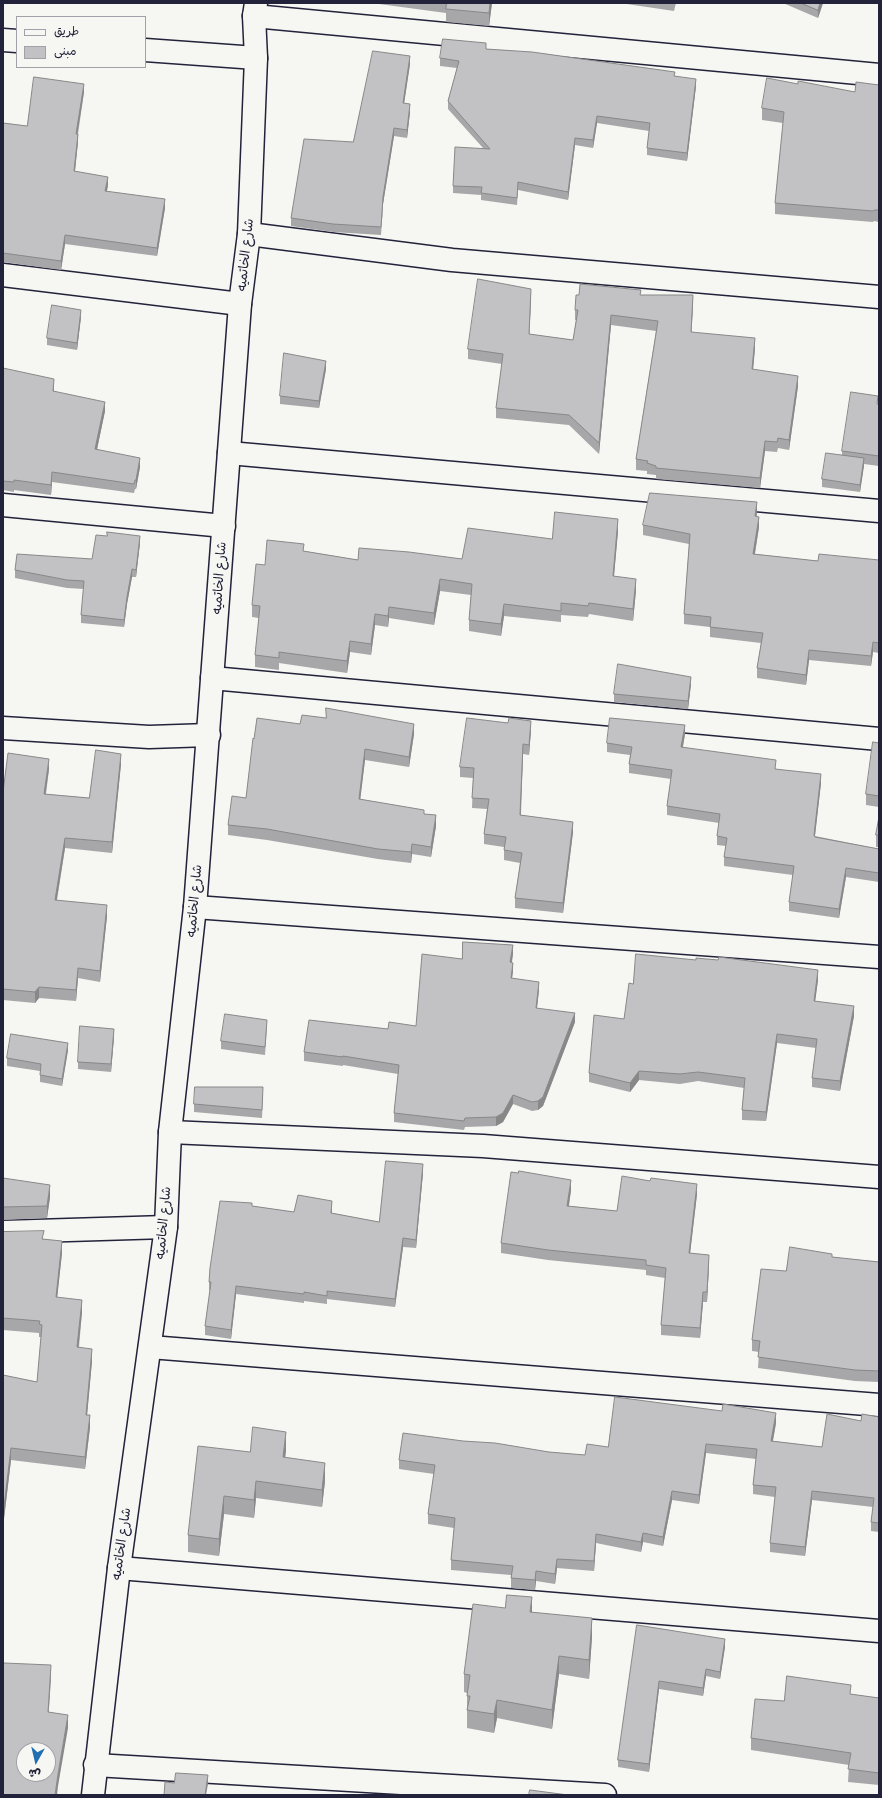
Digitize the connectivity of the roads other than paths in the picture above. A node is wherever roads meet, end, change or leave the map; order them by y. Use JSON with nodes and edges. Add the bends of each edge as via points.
{"nodes":[{"id":1,"x":255,"y":9,"type":"edge"},
{"id":2,"x":3,"y":40,"type":"edge"},
{"id":3,"x":16,"y":41,"type":"edge"},
{"id":4,"x":146,"y":50,"type":"edge"},
{"id":5,"x":256,"y":58,"type":"junction"},
{"id":6,"x":879,"y":75,"type":"edge"},
{"id":7,"x":249,"y":234,"type":"junction"},
{"id":8,"x":3,"y":275,"type":"edge"},
{"id":9,"x":879,"y":297,"type":"edge"},
{"id":10,"x":240,"y":304,"type":"junction"},
{"id":11,"x":229,"y":453,"type":"junction"},
{"id":12,"x":3,"y":505,"type":"edge"},
{"id":13,"x":879,"y":510,"type":"edge"},
{"id":14,"x":224,"y":526,"type":"junction"},
{"id":15,"x":212,"y":678,"type":"junction"},
{"id":16,"x":3,"y":728,"type":"edge"},
{"id":17,"x":209,"y":735,"type":"junction"},
{"id":18,"x":879,"y":739,"type":"edge"},
{"id":19,"x":195,"y":907,"type":"junction"},
{"id":20,"x":879,"y":957,"type":"edge"},
{"id":21,"x":170,"y":1132,"type":"junction"},
{"id":22,"x":879,"y":1177,"type":"edge"},
{"id":23,"x":166,"y":1227,"type":"junction"},
{"id":24,"x":3,"y":1232,"type":"edge"},
{"id":25,"x":150,"y":1347,"type":"junction"},
{"id":26,"x":879,"y":1405,"type":"edge"},
{"id":27,"x":119,"y":1568,"type":"junction"},
{"id":28,"x":879,"y":1631,"type":"edge"},
{"id":29,"x":95,"y":1765,"type":"junction"},
{"id":30,"x":93,"y":1795,"type":"edge"},
{"id":31,"x":605,"y":1795,"type":"edge"}],
"edges":[{"from":1,"to":5,"type":"street","name":"شارع الخاتميه"},
{"from":1,"to":6,"type":"street"},
{"from":2,"to":3,"type":"street"},
{"from":4,"to":5,"type":"street"},
{"from":5,"to":7,"type":"street","name":"شارع الخاتميه"},
{"from":7,"to":9,"type":"street","via":[[452,260]]},
{"from":7,"to":10,"type":"street","name":"شارع الخاتميه"},
{"from":8,"to":10,"type":"street"},
{"from":10,"to":11,"type":"street","name":"شارع الخاتميه"},
{"from":11,"to":13,"type":"street"},
{"from":11,"to":14,"type":"street","name":"شارع الخاتميه"},
{"from":12,"to":14,"type":"street"},
{"from":14,"to":15,"type":"street","name":"شارع الخاتميه"},
{"from":15,"to":17,"type":"street","name":"شارع الخاتميه"},
{"from":15,"to":18,"type":"street"},
{"from":16,"to":17,"type":"street","via":[[149,737]]},
{"from":17,"to":19,"type":"street","name":"شارع الخاتميه"},
{"from":19,"to":20,"type":"street"},
{"from":19,"to":21,"type":"street","name":"شارع الخاتميه"},
{"from":21,"to":22,"type":"street","via":[[482,1146]]},
{"from":21,"to":23,"type":"street","name":"شارع الخاتميه"},
{"from":23,"to":24,"type":"street"},
{"from":23,"to":25,"type":"street","name":"شارع الخاتميه"},
{"from":25,"to":26,"type":"street"},
{"from":25,"to":27,"type":"street","name":"شارع الخاتميه"},
{"from":27,"to":28,"type":"street"},
{"from":27,"to":29,"type":"street","name":"شارع الخاتميه"},
{"from":29,"to":30,"type":"street","name":"شارع الخاتميه"},
{"from":29,"to":31,"type":"street"}]}
